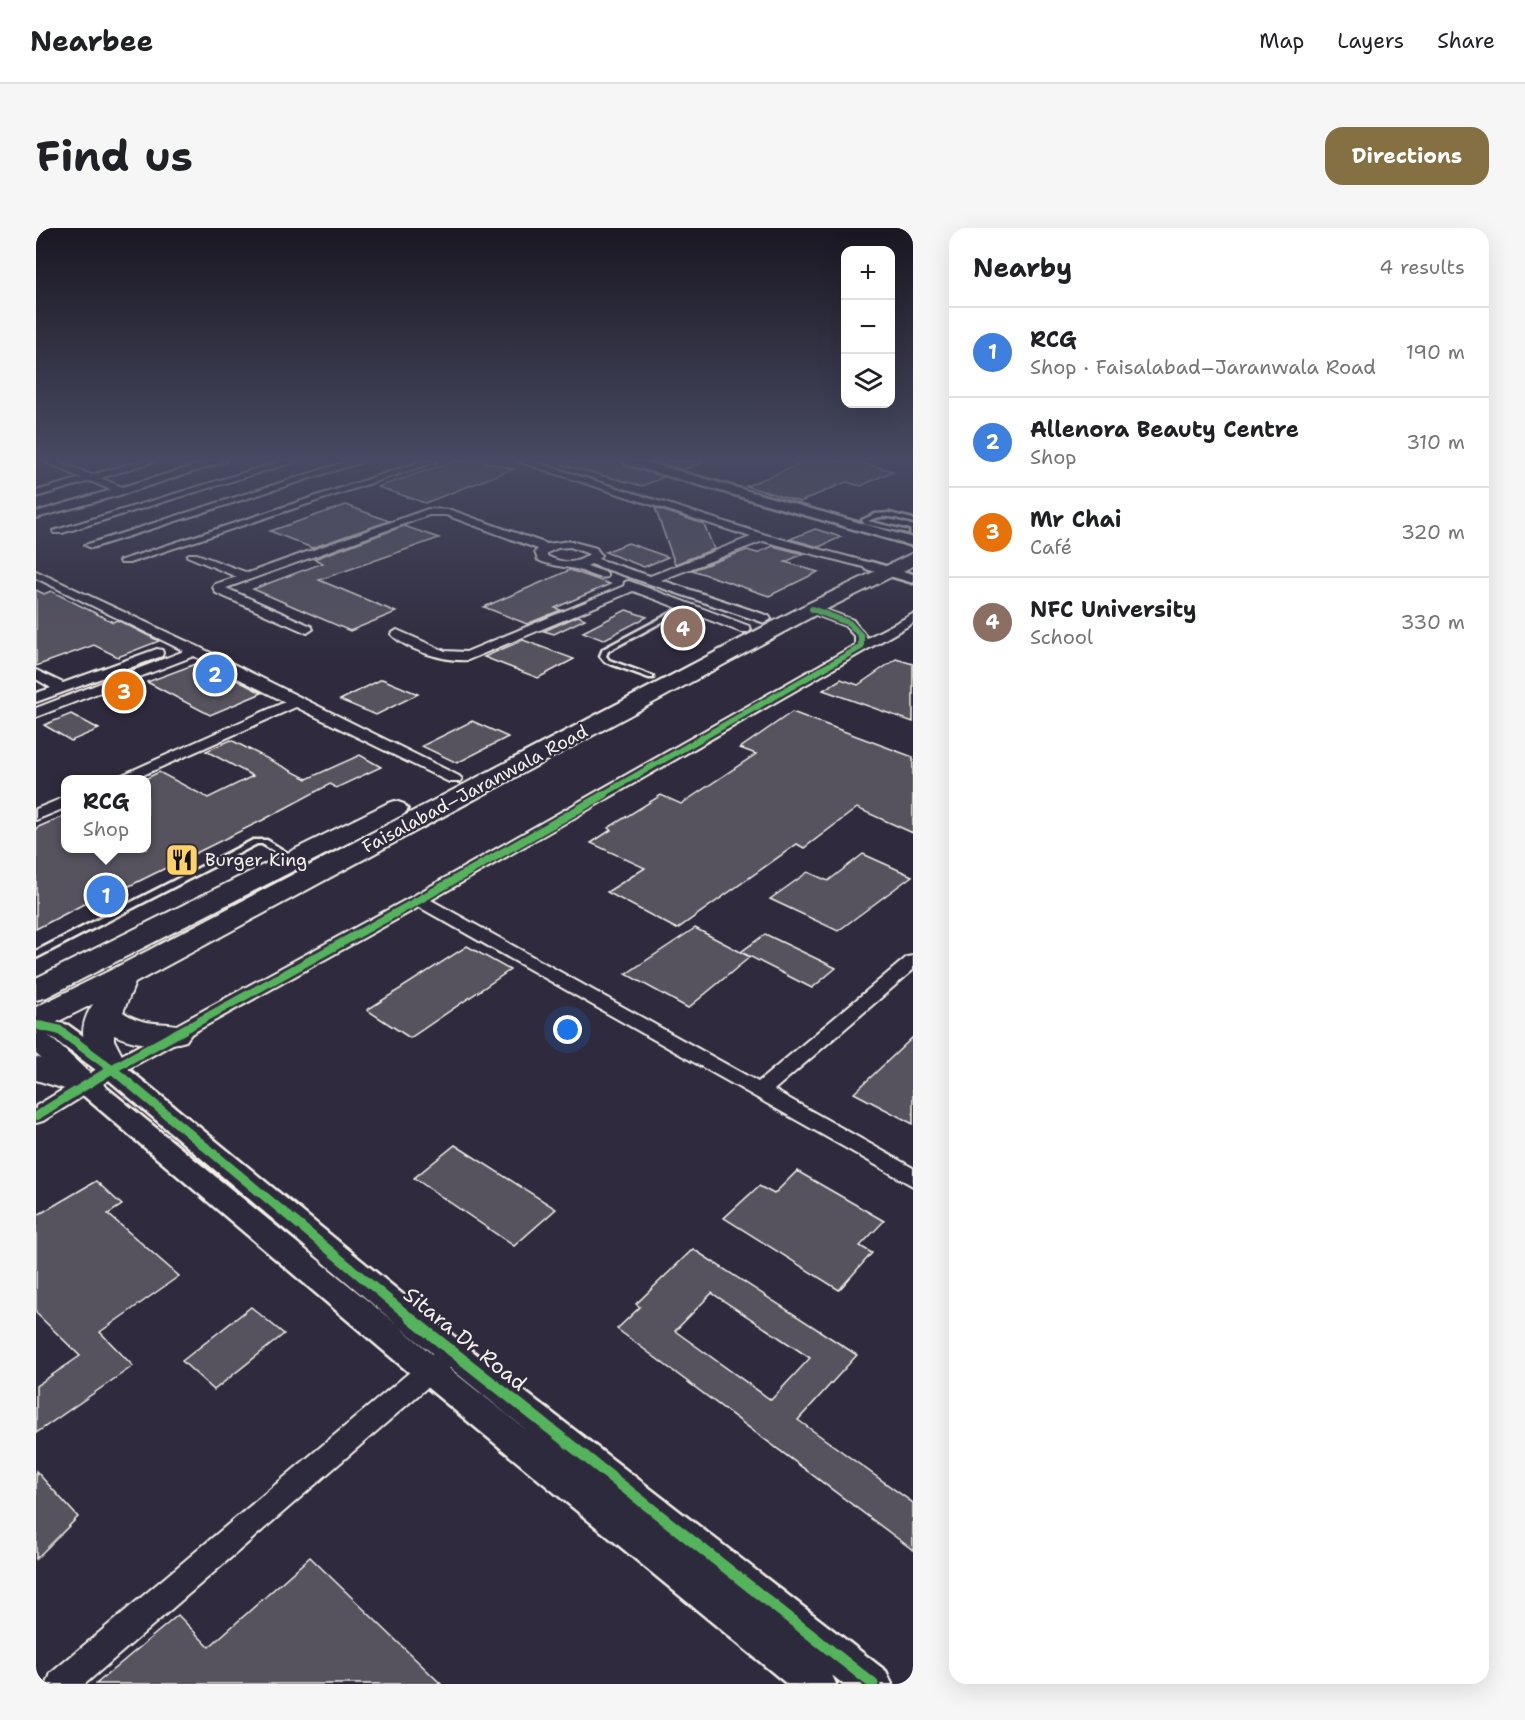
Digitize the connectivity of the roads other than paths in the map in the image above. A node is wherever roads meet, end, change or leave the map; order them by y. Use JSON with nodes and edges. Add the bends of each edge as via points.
{"nodes":[{"id":1,"x":65,"y":529,"type":"edge"},
{"id":2,"x":142,"y":529,"type":"edge"},
{"id":3,"x":222,"y":529,"type":"edge"},
{"id":4,"x":380,"y":529,"type":"edge"},
{"id":5,"x":494,"y":529,"type":"edge"},
{"id":6,"x":737,"y":529,"type":"edge"},
{"id":7,"x":881,"y":529,"type":"edge"},
{"id":8,"x":219,"y":530,"type":"joint"},
{"id":9,"x":58,"y":531,"type":"dead end"},
{"id":10,"x":762,"y":537,"type":"junction"},
{"id":11,"x":911,"y":540,"type":"edge"},
{"id":12,"x":91,"y":545,"type":"dead end"},
{"id":13,"x":546,"y":548,"type":"junction"},
{"id":14,"x":193,"y":556,"type":"dead end"},
{"id":15,"x":913,"y":559,"type":"edge"},
{"id":16,"x":591,"y":560,"type":"junction"},
{"id":17,"x":125,"y":561,"type":"dead end"},
{"id":18,"x":574,"y":565,"type":"junction"},
{"id":19,"x":880,"y":568,"type":"junction"},
{"id":20,"x":36,"y":574,"type":"edge"},
{"id":21,"x":246,"y":576,"type":"junction"},
{"id":22,"x":913,"y":579,"type":"edge"},
{"id":23,"x":650,"y":580,"type":"junction"},
{"id":24,"x":632,"y":587,"type":"junction"},
{"id":25,"x":686,"y":607,"type":"junction"},
{"id":26,"x":812,"y":609,"type":"junction"},
{"id":27,"x":913,"y":618,"type":"edge"},
{"id":28,"x":755,"y":624,"type":"junction"},
{"id":29,"x":307,"y":629,"type":"dead end"},
{"id":30,"x":397,"y":634,"type":"dead end"},
{"id":31,"x":182,"y":644,"type":"junction"},
{"id":32,"x":861,"y":647,"type":"junction"},
{"id":33,"x":196,"y":651,"type":"junction"},
{"id":34,"x":36,"y":674,"type":"edge"},
{"id":35,"x":651,"y":677,"type":"junction"},
{"id":36,"x":62,"y":688,"type":"junction"},
{"id":37,"x":36,"y":698,"type":"edge"},
{"id":38,"x":298,"y":701,"type":"junction"},
{"id":39,"x":36,"y":713,"type":"edge"},
{"id":40,"x":129,"y":775,"type":"edge"},
{"id":41,"x":454,"y":778,"type":"junction"},
{"id":42,"x":61,"y":804,"type":"edge"},
{"id":43,"x":36,"y":815,"type":"edge"},
{"id":44,"x":295,"y":860,"type":"junction"},
{"id":45,"x":238,"y":889,"type":"junction"},
{"id":46,"x":419,"y":900,"type":"junction"},
{"id":47,"x":36,"y":955,"type":"edge"},
{"id":48,"x":913,"y":961,"type":"edge"},
{"id":49,"x":122,"y":977,"type":"junction"},
{"id":50,"x":36,"y":990,"type":"edge"},
{"id":51,"x":104,"y":1011,"type":"junction"},
{"id":52,"x":36,"y":1013,"type":"edge"},
{"id":53,"x":36,"y":1020,"type":"edge"},
{"id":54,"x":36,"y":1025,"type":"edge"},
{"id":55,"x":176,"y":1035,"type":"junction"},
{"id":56,"x":36,"y":1036,"type":"edge"},
{"id":57,"x":36,"y":1068,"type":"edge"},
{"id":58,"x":100,"y":1077,"type":"junction"},
{"id":59,"x":759,"y":1092,"type":"junction"},
{"id":60,"x":36,"y":1116,"type":"edge"},
{"id":61,"x":913,"y":1178,"type":"edge"},
{"id":62,"x":440,"y":1362,"type":"junction"},
{"id":63,"x":62,"y":1684,"type":"edge"},
{"id":64,"x":817,"y":1684,"type":"edge"},
{"id":65,"x":873,"y":1684,"type":"edge"}],
"edges":[{"from":1,"to":9,"type":"street"},
{"from":2,"to":12,"type":"street"},
{"from":3,"to":8,"type":"street"},
{"from":4,"to":21,"type":"street"},
{"from":5,"to":13,"type":"street"},
{"from":6,"to":10,"type":"street"},
{"from":7,"to":11,"type":"street"},
{"from":8,"to":17,"type":"street"},
{"from":10,"to":19,"type":"street"},
{"from":10,"to":23,"type":"street"},
{"from":11,"to":19,"type":"main road","name":"Faisalabad–Jaranwala Road"},
{"from":13,"to":16,"type":"street","via":[[583,546],[595,555]]},
{"from":13,"to":18,"type":"street","via":[[541,552],[542,558]]},
{"from":14,"to":21,"type":"street"},
{"from":15,"to":19,"type":"main road","name":"Faisalabad–Jaranwala Road"},
{"from":16,"to":18,"type":"street"},
{"from":16,"to":23,"type":"street"},
{"from":18,"to":24,"type":"street"},
{"from":19,"to":22,"type":"street"},
{"from":19,"to":26,"type":"main road","name":"Faisalabad–Jaranwala Road"},
{"from":19,"to":28,"type":"main road","name":"Faisalabad–Jaranwala Road"},
{"from":20,"to":31,"type":"street"},
{"from":21,"to":29,"type":"street","via":[[225,583],[220,590]]},
{"from":23,"to":28,"type":"street"},
{"from":24,"to":25,"type":"street"},
{"from":24,"to":30,"type":"street","via":[[468,656],[448,657]]},
{"from":25,"to":28,"type":"street"},
{"from":25,"to":35,"type":"lane","via":[[604,650],[607,661]]},
{"from":26,"to":32,"type":"street","via":[[849,623],[861,636]]},
{"from":26,"to":49,"type":"main road","name":"Faisalabad–Jaranwala Road"},
{"from":27,"to":32,"type":"street"},
{"from":28,"to":35,"type":"main road","name":"Faisalabad–Jaranwala Road"},
{"from":31,"to":33,"type":"street"},
{"from":31,"to":36,"type":"street"},
{"from":32,"to":46,"type":"street"},
{"from":33,"to":38,"type":"street"},
{"from":33,"to":39,"type":"street"},
{"from":34,"to":36,"type":"street"},
{"from":35,"to":41,"type":"main road","name":"Faisalabad–Jaranwala Road"},
{"from":36,"to":37,"type":"street"},
{"from":38,"to":40,"type":"street"},
{"from":38,"to":41,"type":"street"},
{"from":41,"to":44,"type":"main road","name":"Faisalabad–Jaranwala Road"},
{"from":42,"to":43,"type":"street"},
{"from":44,"to":45,"type":"main road","name":"Faisalabad–Jaranwala Road"},
{"from":44,"to":47,"type":"lane","via":[[264,842],[256,842]]},
{"from":45,"to":50,"type":"main road","name":"Faisalabad–Jaranwala Road"},
{"from":45,"to":52,"type":"main road","via":[[183,926],[44,1001]]},
{"from":46,"to":55,"type":"street"},
{"from":46,"to":59,"type":"street"},
{"from":48,"to":59,"type":"street"},
{"from":49,"to":51,"type":"main road"},
{"from":49,"to":53,"type":"main road","name":"Faisalabad–Jaranwala Road"},
{"from":51,"to":55,"type":"main road","via":[[126,1030]]},
{"from":51,"to":58,"type":"main road","via":[[98,1041]]},
{"from":54,"to":58,"type":"street","name":"Sitara Dr Road","via":[[59,1030]]},
{"from":55,"to":58,"type":"street"},
{"from":56,"to":58,"type":"street","name":"Sitara Dr Road","via":[[39,1043]]},
{"from":57,"to":58,"type":"main road"},
{"from":58,"to":60,"type":"street"},
{"from":58,"to":62,"type":"street","name":"Sitara Dr Road"},
{"from":59,"to":61,"type":"street"},
{"from":62,"to":63,"type":"street"},
{"from":62,"to":64,"type":"street","name":"Sitara Dr Road"},
{"from":62,"to":65,"type":"street","name":"Sitara Dr Road"}]}
